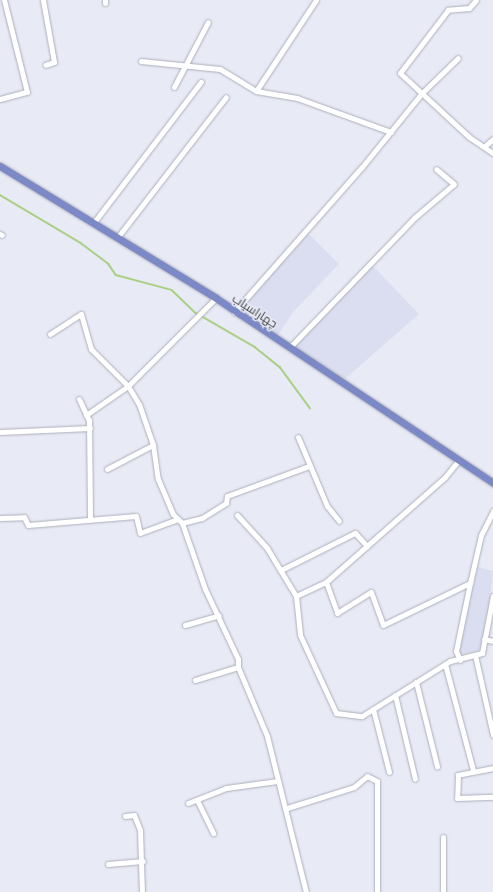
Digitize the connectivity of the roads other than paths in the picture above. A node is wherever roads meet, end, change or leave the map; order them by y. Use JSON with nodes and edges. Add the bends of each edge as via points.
{"nodes":[{"id":1,"x":4,"y":0,"type":"edge"},
{"id":2,"x":43,"y":0,"type":"edge"},
{"id":3,"x":316,"y":0,"type":"edge"},
{"id":4,"x":476,"y":0,"type":"edge"},
{"id":5,"x":208,"y":22,"type":"dead end"},
{"id":6,"x":458,"y":58,"type":"dead end"},
{"id":7,"x":141,"y":61,"type":"dead end"},
{"id":8,"x":185,"y":64,"type":"junction"},
{"id":9,"x":45,"y":65,"type":"dead end"},
{"id":10,"x":201,"y":82,"type":"dead end"},
{"id":11,"x":174,"y":86,"type":"dead end"},
{"id":12,"x":256,"y":91,"type":"junction"},
{"id":13,"x":422,"y":93,"type":"junction"},
{"id":14,"x":226,"y":97,"type":"dead end"},
{"id":15,"x":0,"y":99,"type":"edge"},
{"id":16,"x":391,"y":132,"type":"junction"},
{"id":17,"x":493,"y":139,"type":"edge"},
{"id":18,"x":486,"y":145,"type":"junction"},
{"id":19,"x":493,"y":153,"type":"edge"},
{"id":20,"x":0,"y":166,"type":"edge"},
{"id":21,"x":436,"y":169,"type":"dead end"},
{"id":22,"x":95,"y":221,"type":"junction"},
{"id":23,"x":117,"y":238,"type":"junction"},
{"id":24,"x":216,"y":298,"type":"junction"},
{"id":25,"x":234,"y":312,"type":"junction"},
{"id":26,"x":50,"y":334,"type":"dead end"},
{"id":27,"x":290,"y":347,"type":"junction"},
{"id":28,"x":128,"y":386,"type":"junction"},
{"id":29,"x":79,"y":399,"type":"dead end"},
{"id":30,"x":86,"y":415,"type":"junction"},
{"id":31,"x":90,"y":428,"type":"junction"},
{"id":32,"x":0,"y":432,"type":"edge"},
{"id":33,"x":298,"y":437,"type":"dead end"},
{"id":34,"x":154,"y":445,"type":"junction"},
{"id":35,"x":459,"y":460,"type":"junction"},
{"id":36,"x":309,"y":466,"type":"junction"},
{"id":37,"x":107,"y":468,"type":"dead end"},
{"id":38,"x":493,"y":483,"type":"edge"},
{"id":39,"x":493,"y":512,"type":"edge"},
{"id":40,"x":238,"y":514,"type":"dead end"},
{"id":41,"x":0,"y":518,"type":"edge"},
{"id":42,"x":90,"y":518,"type":"junction"},
{"id":43,"x":180,"y":521,"type":"junction"},
{"id":44,"x":339,"y":521,"type":"dead end"},
{"id":45,"x":367,"y":546,"type":"junction"},
{"id":46,"x":281,"y":570,"type":"junction"},
{"id":47,"x":326,"y":582,"type":"junction"},
{"id":48,"x":470,"y":583,"type":"junction"},
{"id":49,"x":296,"y":596,"type":"junction"},
{"id":50,"x":493,"y":596,"type":"edge"},
{"id":51,"x":219,"y":615,"type":"junction"},
{"id":52,"x":185,"y":625,"type":"dead end"},
{"id":53,"x":484,"y":639,"type":"junction"},
{"id":54,"x":493,"y":641,"type":"edge"},
{"id":55,"x":475,"y":655,"type":"junction"},
{"id":56,"x":460,"y":660,"type":"junction"},
{"id":57,"x":445,"y":664,"type":"junction"},
{"id":58,"x":238,"y":667,"type":"junction"},
{"id":59,"x":195,"y":680,"type":"dead end"},
{"id":60,"x":416,"y":682,"type":"junction"},
{"id":61,"x":395,"y":696,"type":"junction"},
{"id":62,"x":373,"y":709,"type":"junction"},
{"id":63,"x":493,"y":735,"type":"edge"},
{"id":64,"x":437,"y":766,"type":"dead end"},
{"id":65,"x":493,"y":768,"type":"edge"},
{"id":66,"x":473,"y":770,"type":"junction"},
{"id":67,"x":389,"y":772,"type":"dead end"},
{"id":68,"x":415,"y":779,"type":"dead end"},
{"id":69,"x":278,"y":781,"type":"junction"},
{"id":70,"x":493,"y":797,"type":"edge"},
{"id":71,"x":197,"y":800,"type":"junction"},
{"id":72,"x":188,"y":803,"type":"dead end"},
{"id":73,"x":287,"y":808,"type":"junction"},
{"id":74,"x":125,"y":816,"type":"dead end"},
{"id":75,"x":213,"y":833,"type":"dead end"},
{"id":76,"x":443,"y":837,"type":"dead end"},
{"id":77,"x":142,"y":861,"type":"junction"},
{"id":78,"x":108,"y":864,"type":"dead end"},
{"id":79,"x":142,"y":892,"type":"edge"},
{"id":80,"x":306,"y":892,"type":"edge"},
{"id":81,"x":377,"y":892,"type":"edge"},
{"id":82,"x":443,"y":892,"type":"edge"}],
"edges":[{"from":1,"to":15,"type":"street","via":[[27,92]]},
{"from":2,"to":9,"type":"street","via":[[54,62]]},
{"from":3,"to":12,"type":"street"},
{"from":4,"to":13,"type":"street","via":[[469,8],[448,10],[400,74]]},
{"from":5,"to":8,"type":"street"},
{"from":6,"to":13,"type":"street"},
{"from":7,"to":8,"type":"street"},
{"from":8,"to":11,"type":"street"},
{"from":8,"to":12,"type":"street","via":[[225,70]]},
{"from":10,"to":22,"type":"street"},
{"from":12,"to":16,"type":"street","via":[[297,98]]},
{"from":13,"to":16,"type":"street"},
{"from":13,"to":18,"type":"street","via":[[469,138]]},
{"from":14,"to":23,"type":"street"},
{"from":16,"to":25,"type":"street"},
{"from":17,"to":18,"type":"street"},
{"from":18,"to":19,"type":"street"},
{"from":20,"to":22,"type":"highway","name":"چهاراسیاب"},
{"from":21,"to":27,"type":"street","via":[[454,184],[414,218]]},
{"from":22,"to":23,"type":"highway","name":"چهاراسیاب"},
{"from":23,"to":24,"type":"highway","name":"چهاراسیاب"},
{"from":24,"to":25,"type":"highway","name":"چهاراسیاب"},
{"from":24,"to":28,"type":"street"},
{"from":25,"to":27,"type":"highway","name":"چهاراسیاب"},
{"from":26,"to":28,"type":"street","via":[[81,314],[91,349]]},
{"from":27,"to":35,"type":"highway","name":"چهاراسیاب"},
{"from":28,"to":30,"type":"street"},
{"from":28,"to":34,"type":"street"},
{"from":29,"to":30,"type":"street"},
{"from":30,"to":31,"type":"street"},
{"from":31,"to":32,"type":"street"},
{"from":31,"to":42,"type":"street"},
{"from":33,"to":36,"type":"street"},
{"from":34,"to":37,"type":"street"},
{"from":34,"to":43,"type":"street","via":[[158,479]]},
{"from":35,"to":38,"type":"highway","name":"چهاراسیاب"},
{"from":35,"to":45,"type":"street","via":[[445,477]]},
{"from":36,"to":43,"type":"street","via":[[227,496],[226,503],[202,518]]},
{"from":36,"to":44,"type":"street","via":[[327,506]]},
{"from":39,"to":48,"type":"street","via":[[481,535]]},
{"from":40,"to":46,"type":"street"},
{"from":41,"to":42,"type":"street","via":[[24,517],[28,525]]},
{"from":42,"to":43,"type":"street","via":[[136,516],[140,532]]},
{"from":43,"to":51,"type":"street","via":[[205,589]]},
{"from":45,"to":46,"type":"street","via":[[355,533]]},
{"from":45,"to":47,"type":"street"},
{"from":46,"to":49,"type":"street"},
{"from":47,"to":48,"type":"street","via":[[337,613],[371,592],[383,625]]},
{"from":47,"to":49,"type":"street"},
{"from":48,"to":56,"type":"street","via":[[456,652]]},
{"from":49,"to":62,"type":"street","via":[[300,634],[334,710],[362,716]]},
{"from":50,"to":53,"type":"street"},
{"from":51,"to":52,"type":"street"},
{"from":51,"to":58,"type":"street","via":[[238,659]]},
{"from":53,"to":54,"type":"street"},
{"from":53,"to":55,"type":"street","via":[[482,652]]},
{"from":55,"to":56,"type":"street"},
{"from":55,"to":63,"type":"street"},
{"from":56,"to":57,"type":"street"},
{"from":57,"to":60,"type":"street"},
{"from":57,"to":66,"type":"street"},
{"from":58,"to":59,"type":"street"},
{"from":58,"to":69,"type":"street","via":[[267,736]]},
{"from":60,"to":61,"type":"street"},
{"from":60,"to":64,"type":"street"},
{"from":61,"to":62,"type":"street"},
{"from":61,"to":68,"type":"street"},
{"from":62,"to":67,"type":"street"},
{"from":65,"to":66,"type":"street"},
{"from":66,"to":70,"type":"street","via":[[458,775],[457,798]]},
{"from":69,"to":71,"type":"street","via":[[226,788]]},
{"from":69,"to":73,"type":"street"},
{"from":71,"to":72,"type":"street"},
{"from":71,"to":75,"type":"street"},
{"from":73,"to":80,"type":"street"},
{"from":73,"to":81,"type":"street","via":[[354,787],[367,776],[377,781]]},
{"from":74,"to":77,"type":"street","via":[[136,817]]},
{"from":76,"to":82,"type":"street"},
{"from":77,"to":78,"type":"street"},
{"from":77,"to":79,"type":"street"}]}
